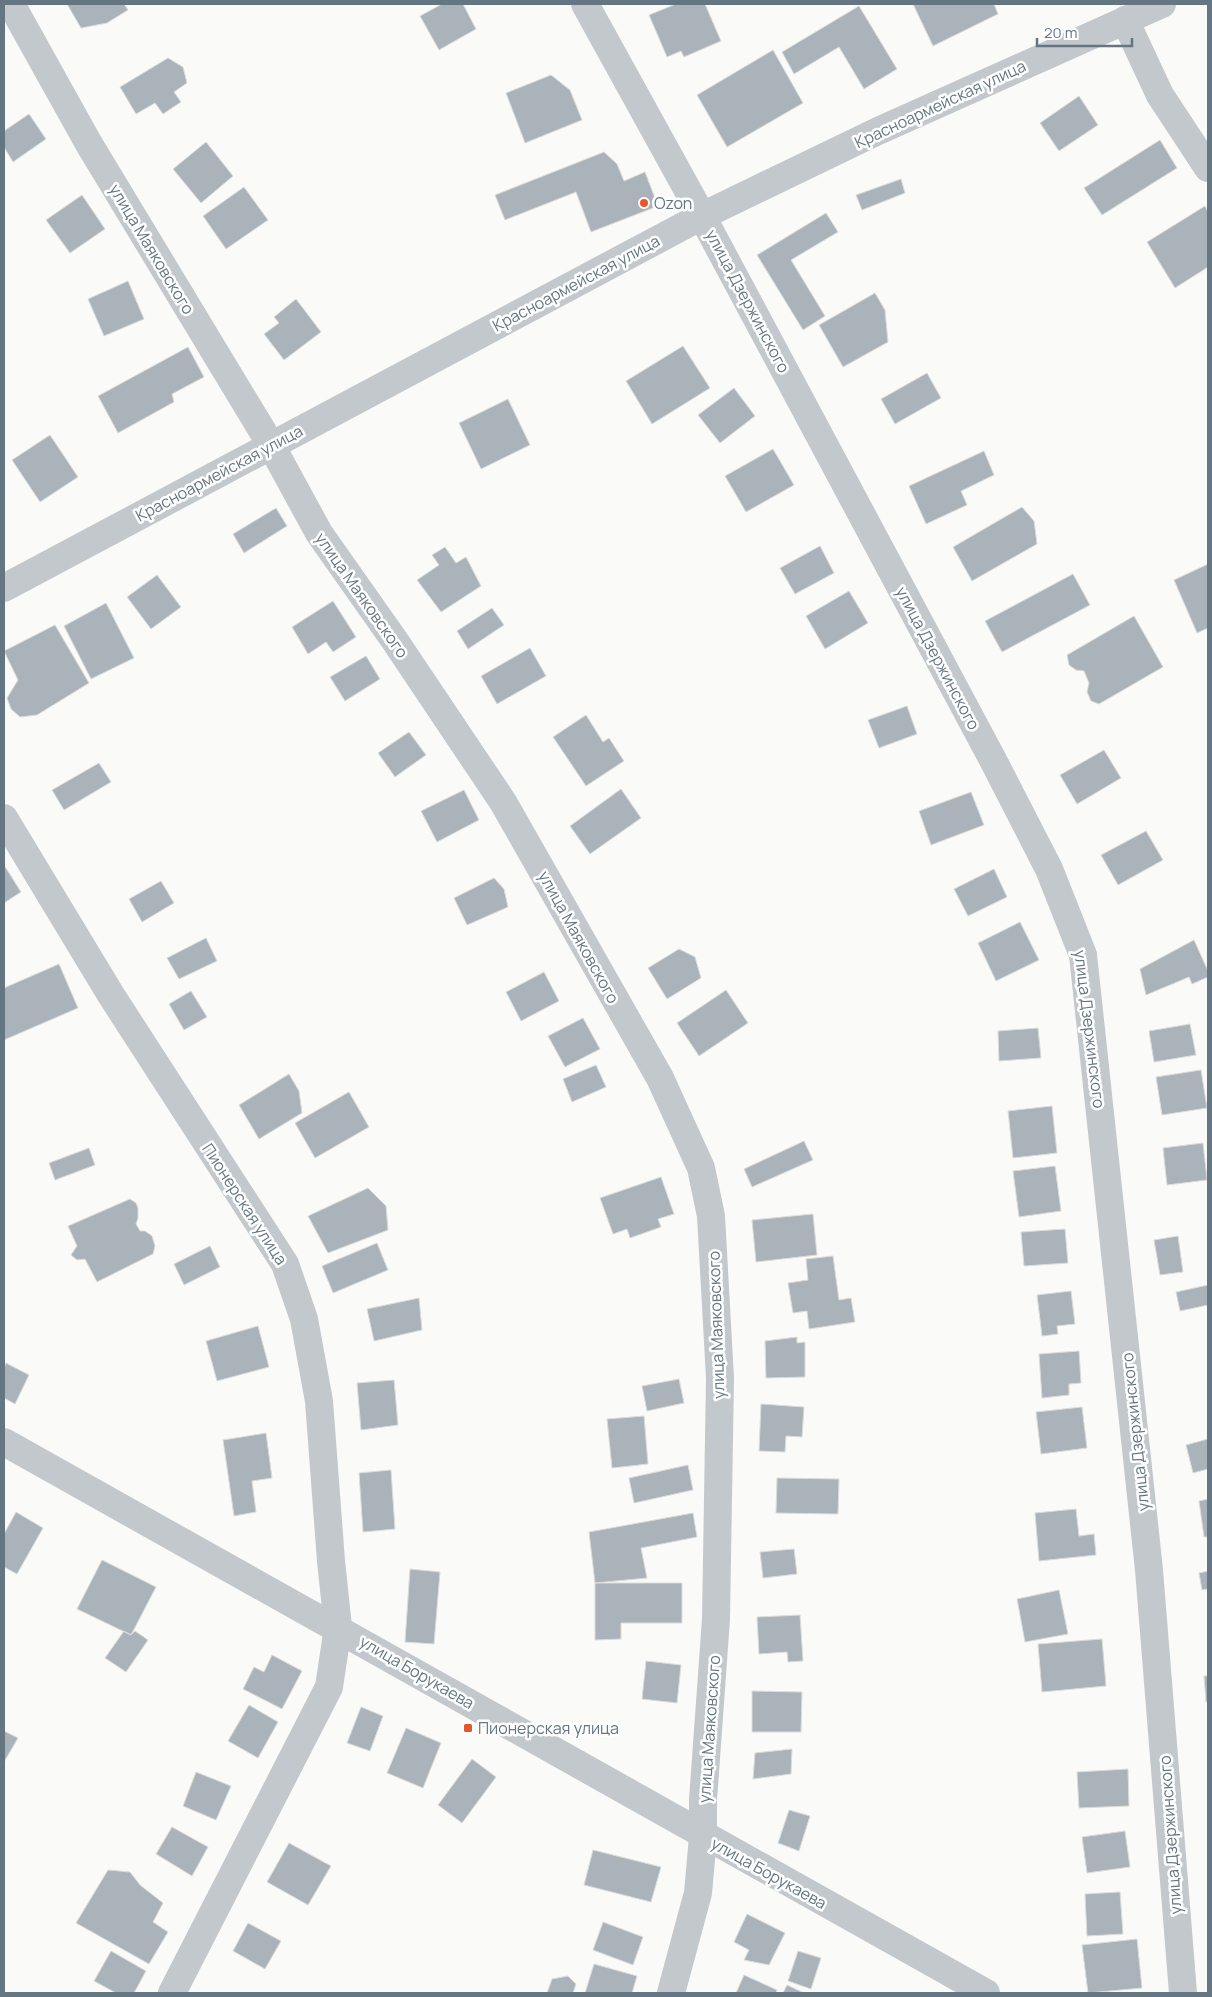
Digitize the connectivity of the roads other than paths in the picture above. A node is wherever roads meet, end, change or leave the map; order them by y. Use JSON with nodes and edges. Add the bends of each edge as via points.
{"nodes":[{"id":1,"x":11,"y":4,"type":"edge"},
{"id":2,"x":585,"y":4,"type":"edge"},
{"id":3,"x":1162,"y":4,"type":"edge"},
{"id":4,"x":1125,"y":20,"type":"junction"},
{"id":5,"x":1208,"y":168,"type":"edge"},
{"id":6,"x":702,"y":216,"type":"junction"},
{"id":7,"x":271,"y":445,"type":"junction"},
{"id":8,"x":4,"y":588,"type":"edge"},
{"id":9,"x":4,"y":818,"type":"edge"},
{"id":10,"x":4,"y":1442,"type":"edge"},
{"id":11,"x":338,"y":1627,"type":"junction"},
{"id":12,"x":703,"y":1836,"type":"junction"},
{"id":13,"x":172,"y":1993,"type":"edge"},
{"id":14,"x":671,"y":1993,"type":"edge"},
{"id":15,"x":986,"y":1993,"type":"edge"},
{"id":16,"x":1183,"y":1993,"type":"edge"}],
"edges":[{"from":1,"to":7,"type":"street","name":"улица Маяковского","via":[[89,144]]},
{"from":2,"to":6,"type":"street","name":"улица Дзержинского"},
{"from":3,"to":4,"type":"street","name":"Красноармейская улица"},
{"from":4,"to":5,"type":"street","via":[[1160,95]]},
{"from":4,"to":6,"type":"street","name":"Красноармейская улица","via":[[878,131]]},
{"from":6,"to":7,"type":"street","name":"Красноармейская улица"},
{"from":6,"to":16,"type":"street","name":"улица Дзержинского","via":[[1028,827],[1049,869],[1083,954],[1149,1570]]},
{"from":7,"to":8,"type":"street","name":"Красноармейская улица"},
{"from":7,"to":12,"type":"street","name":"улица Маяковского","via":[[319,533],[502,802],[660,1078],[702,1168],[711,1216],[720,1378],[716,1619]]},
{"from":9,"to":11,"type":"street","name":"Пионерская улица","via":[[111,995],[285,1264],[304,1319],[319,1402]]},
{"from":10,"to":11,"type":"street","name":"улица Борукаева"},
{"from":11,"to":12,"type":"street","name":"улица Борукаева"},
{"from":11,"to":13,"type":"street","name":"Пионерская улица","via":[[329,1687]]},
{"from":12,"to":14,"type":"street","name":"улица Маяковского","via":[[698,1893]]},
{"from":12,"to":15,"type":"street","name":"улица Борукаева"}]}
